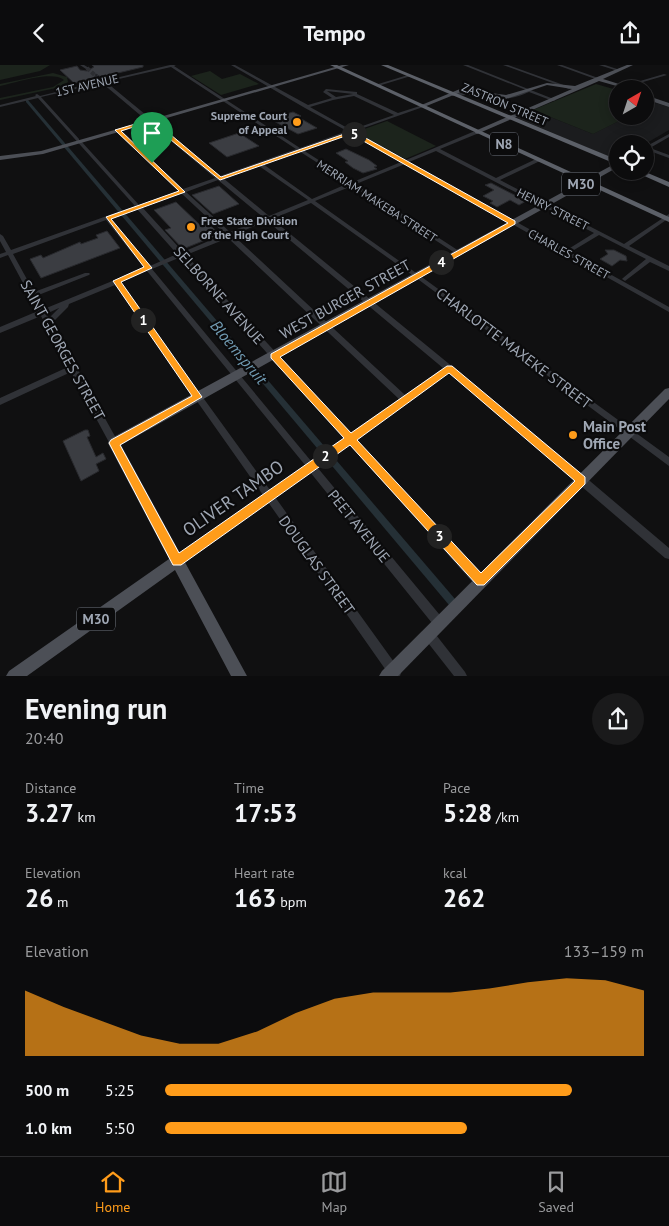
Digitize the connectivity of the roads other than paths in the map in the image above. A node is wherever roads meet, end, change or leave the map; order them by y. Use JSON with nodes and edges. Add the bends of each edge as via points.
{"nodes":[{"id":1,"x":82,"y":65,"type":"edge"},
{"id":2,"x":166,"y":65,"type":"edge"},
{"id":3,"x":173,"y":65,"type":"edge"},
{"id":4,"x":233,"y":65,"type":"edge"},
{"id":5,"x":348,"y":65,"type":"edge"},
{"id":6,"x":384,"y":65,"type":"edge"},
{"id":7,"x":464,"y":65,"type":"edge"},
{"id":8,"x":506,"y":65,"type":"edge"},
{"id":9,"x":559,"y":65,"type":"edge"},
{"id":10,"x":600,"y":65,"type":"edge"},
{"id":11,"x":631,"y":65,"type":"edge"},
{"id":12,"x":337,"y":66,"type":"edge"},
{"id":13,"x":87,"y":68,"type":"dead end"},
{"id":14,"x":618,"y":71,"type":"junction"},
{"id":15,"x":666,"y":75,"type":"edge"},
{"id":16,"x":409,"y":76,"type":"junction"},
{"id":17,"x":99,"y":79,"type":"junction"},
{"id":18,"x":599,"y":79,"type":"junction"},
{"id":19,"x":649,"y":80,"type":"edge"},
{"id":20,"x":549,"y":83,"type":"junction"},
{"id":21,"x":587,"y":83,"type":"junction"},
{"id":22,"x":609,"y":83,"type":"edge"},
{"id":23,"x":609,"y":84,"type":"edge"},
{"id":24,"x":377,"y":85,"type":"junction"},
{"id":25,"x":561,"y":85,"type":"junction"},
{"id":26,"x":270,"y":86,"type":"junction"},
{"id":27,"x":530,"y":90,"type":"junction"},
{"id":28,"x":575,"y":90,"type":"junction"},
{"id":29,"x":523,"y":94,"type":"junction"},
{"id":30,"x":539,"y":94,"type":"junction"},
{"id":31,"x":355,"y":95,"type":"junction"},
{"id":32,"x":453,"y":95,"type":"junction"},
{"id":33,"x":38,"y":96,"type":"junction"},
{"id":34,"x":654,"y":96,"type":"edge"},
{"id":35,"x":222,"y":99,"type":"junction"},
{"id":36,"x":334,"y":99,"type":"junction"},
{"id":37,"x":554,"y":100,"type":"junction"},
{"id":38,"x":654,"y":100,"type":"edge"},
{"id":39,"x":669,"y":100,"type":"edge"},
{"id":40,"x":0,"y":105,"type":"edge"},
{"id":41,"x":669,"y":105,"type":"edge"},
{"id":42,"x":422,"y":106,"type":"junction"},
{"id":43,"x":306,"y":107,"type":"junction"},
{"id":44,"x":398,"y":115,"type":"junction"},
{"id":45,"x":509,"y":118,"type":"junction"},
{"id":46,"x":149,"y":119,"type":"junction"},
{"id":47,"x":115,"y":130,"type":"junction"},
{"id":48,"x":477,"y":131,"type":"junction"},
{"id":49,"x":351,"y":132,"type":"junction"},
{"id":50,"x":669,"y":135,"type":"edge"},
{"id":51,"x":74,"y":142,"type":"junction"},
{"id":52,"x":654,"y":143,"type":"edge"},
{"id":53,"x":436,"y":149,"type":"junction"},
{"id":54,"x":299,"y":150,"type":"junction"},
{"id":55,"x":654,"y":151,"type":"edge"},
{"id":56,"x":0,"y":156,"type":"edge"},
{"id":57,"x":669,"y":157,"type":"edge"},
{"id":58,"x":538,"y":160,"type":"junction"},
{"id":59,"x":609,"y":160,"type":"edge"},
{"id":60,"x":404,"y":162,"type":"junction"},
{"id":61,"x":260,"y":164,"type":"junction"},
{"id":62,"x":609,"y":169,"type":"edge"},
{"id":63,"x":220,"y":179,"type":"junction"},
{"id":64,"x":654,"y":179,"type":"edge"},
{"id":65,"x":496,"y":180,"type":"junction"},
{"id":66,"x":585,"y":181,"type":"junction"},
{"id":67,"x":351,"y":184,"type":"junction"},
{"id":68,"x":669,"y":185,"type":"edge"},
{"id":69,"x":183,"y":192,"type":"junction"},
{"id":70,"x":310,"y":200,"type":"junction"},
{"id":71,"x":544,"y":205,"type":"junction"},
{"id":72,"x":136,"y":208,"type":"junction"},
{"id":73,"x":269,"y":218,"type":"junction"},
{"id":74,"x":668,"y":218,"type":"edge"},
{"id":75,"x":108,"y":219,"type":"junction"},
{"id":76,"x":512,"y":223,"type":"junction"},
{"id":77,"x":598,"y":233,"type":"junction"},
{"id":78,"x":230,"y":235,"type":"junction"},
{"id":79,"x":0,"y":236,"type":"edge"},
{"id":80,"x":625,"y":246,"type":"junction"},
{"id":81,"x":572,"y":249,"type":"dead end"},
{"id":82,"x":10,"y":253,"type":"junction"},
{"id":83,"x":457,"y":253,"type":"junction"},
{"id":84,"x":0,"y":256,"type":"edge"},
{"id":85,"x":179,"y":256,"type":"junction"},
{"id":86,"x":650,"y":259,"type":"junction"},
{"id":87,"x":152,"y":267,"type":"junction"},
{"id":88,"x":669,"y":269,"type":"edge"},
{"id":89,"x":87,"y":274,"type":"dead end"},
{"id":90,"x":417,"y":275,"type":"junction"},
{"id":91,"x":624,"y":279,"type":"dead end"},
{"id":92,"x":116,"y":281,"type":"junction"},
{"id":93,"x":33,"y":295,"type":"junction"},
{"id":94,"x":73,"y":299,"type":"junction"},
{"id":95,"x":369,"y":302,"type":"junction"},
{"id":96,"x":669,"y":310,"type":"edge"},
{"id":97,"x":42,"y":312,"type":"junction"},
{"id":98,"x":48,"y":323,"type":"junction"},
{"id":99,"x":327,"y":327,"type":"junction"},
{"id":100,"x":0,"y":330,"type":"edge"},
{"id":101,"x":271,"y":358,"type":"junction"},
{"id":102,"x":73,"y":368,"type":"junction"},
{"id":103,"x":449,"y":368,"type":"junction"},
{"id":104,"x":240,"y":374,"type":"junction"},
{"id":105,"x":669,"y":392,"type":"edge"},
{"id":106,"x":198,"y":397,"type":"junction"},
{"id":107,"x":405,"y":401,"type":"junction"},
{"id":108,"x":0,"y":402,"type":"edge"},
{"id":109,"x":629,"y":433,"type":"junction"},
{"id":110,"x":347,"y":442,"type":"junction"},
{"id":111,"x":114,"y":443,"type":"junction"},
{"id":112,"x":669,"y":462,"type":"edge"},
{"id":113,"x":314,"y":465,"type":"junction"},
{"id":114,"x":582,"y":480,"type":"junction"},
{"id":115,"x":268,"y":496,"type":"junction"},
{"id":116,"x":669,"y":554,"type":"edge"},
{"id":117,"x":177,"y":561,"type":"junction"},
{"id":118,"x":480,"y":581,"type":"junction"},
{"id":119,"x":440,"y":624,"type":"junction"},
{"id":120,"x":429,"y":635,"type":"junction"},
{"id":121,"x":392,"y":674,"type":"edge"},
{"id":122,"x":14,"y":676,"type":"edge"},
{"id":123,"x":239,"y":676,"type":"edge"},
{"id":124,"x":461,"y":676,"type":"edge"}],
"edges":[{"from":1,"to":13,"type":"street"},
{"from":2,"to":17,"type":"street","name":"1ST AVENUE"},
{"from":3,"to":17,"type":"street","name":"1ST AVENUE"},
{"from":3,"to":35,"type":"street","name":"MERRIAM MAKEBA STREET"},
{"from":4,"to":26,"type":"street","name":"CHARLES STREET"},
{"from":5,"to":12,"type":"main road"},
{"from":6,"to":16,"type":"highway","name":"ZASTRON STREET","number":"N8"},
{"from":7,"to":27,"type":"street"},
{"from":8,"to":20,"type":"street"},
{"from":9,"to":18,"type":"street"},
{"from":10,"to":14,"type":"street"},
{"from":11,"to":14,"type":"main road"},
{"from":12,"to":24,"type":"highway","number":"N8"},
{"from":12,"to":26,"type":"main road"},
{"from":14,"to":18,"type":"main road"},
{"from":15,"to":19,"type":"street"},
{"from":16,"to":24,"type":"street"},
{"from":16,"to":32,"type":"highway","name":"ZASTRON STREET","number":"N8"},
{"from":17,"to":33,"type":"street","name":"1ST AVENUE"},
{"from":17,"to":33,"type":"street","name":"1ST AVENUE"},
{"from":17,"to":46,"type":"street"},
{"from":18,"to":21,"type":"main road"},
{"from":18,"to":22,"type":"main road"},
{"from":20,"to":25,"type":"main road"},
{"from":20,"to":27,"type":"main road"},
{"from":21,"to":23,"type":"main road"},
{"from":21,"to":25,"type":"main road","via":[[575,87]]},
{"from":21,"to":28,"type":"main road"},
{"from":24,"to":42,"type":"highway","number":"N8"},
{"from":25,"to":28,"type":"street"},
{"from":26,"to":35,"type":"main road"},
{"from":26,"to":43,"type":"street","name":"CHARLES STREET"},
{"from":27,"to":29,"type":"street"},
{"from":27,"to":30,"type":"street"},
{"from":27,"to":32,"type":"main road","via":[[506,97],[466,90]]},
{"from":28,"to":37,"type":"main road"},
{"from":29,"to":30,"type":"street"},
{"from":29,"to":32,"type":"street","via":[[504,99],[467,92]]},
{"from":30,"to":37,"type":"street"},
{"from":31,"to":36,"type":"street"},
{"from":31,"to":36,"type":"street","via":[[353,91],[326,90]]},
{"from":31,"to":44,"type":"street"},
{"from":32,"to":42,"type":"main road"},
{"from":32,"to":45,"type":"highway","name":"ZASTRON STREET","number":"N8"},
{"from":33,"to":40,"type":"street","name":"1ST AVENUE"},
{"from":33,"to":51,"type":"street","name":"SELBORNE AVENUE"},
{"from":34,"to":39,"type":"main road"},
{"from":35,"to":46,"type":"main road"},
{"from":35,"to":54,"type":"street","name":"MERRIAM MAKEBA STREET"},
{"from":36,"to":43,"type":"street"},
{"from":37,"to":45,"type":"main road"},
{"from":38,"to":41,"type":"main road"},
{"from":42,"to":44,"type":"street"},
{"from":42,"to":48,"type":"highway","number":"N8"},
{"from":43,"to":49,"type":"street","name":"CHARLES STREET"},
{"from":44,"to":49,"type":"street"},
{"from":45,"to":48,"type":"main road"},
{"from":45,"to":59,"type":"highway","name":"ZASTRON STREET","number":"N8"},
{"from":46,"to":47,"type":"main road"},
{"from":46,"to":63,"type":"street"},
{"from":47,"to":51,"type":"main road"},
{"from":47,"to":69,"type":"street"},
{"from":48,"to":53,"type":"street"},
{"from":48,"to":58,"type":"highway","number":"N8"},
{"from":49,"to":54,"type":"street"},
{"from":49,"to":60,"type":"street","name":"CHARLES STREET"},
{"from":50,"to":52,"type":"street"},
{"from":51,"to":56,"type":"main road"},
{"from":51,"to":72,"type":"street","name":"SELBORNE AVENUE"},
{"from":53,"to":60,"type":"street"},
{"from":53,"to":65,"type":"street","name":"HENRY STREET"},
{"from":54,"to":61,"type":"street"},
{"from":54,"to":67,"type":"street","name":"MERRIAM MAKEBA STREET"},
{"from":55,"to":57,"type":"street"},
{"from":58,"to":65,"type":"street"},
{"from":58,"to":66,"type":"highway","number":"N8"},
{"from":60,"to":67,"type":"street"},
{"from":60,"to":76,"type":"street","name":"CHARLES STREET"},
{"from":61,"to":63,"type":"street"},
{"from":61,"to":70,"type":"street","name":"CHARLOTTE MAXEKE STREET"},
{"from":62,"to":66,"type":"main road","name":"WEST BURGER STREET","number":"M30"},
{"from":63,"to":69,"type":"street"},
{"from":63,"to":73,"type":"street"},
{"from":64,"to":68,"type":"highway"},
{"from":65,"to":71,"type":"street","name":"HENRY STREET"},
{"from":66,"to":71,"type":"main road","name":"WEST BURGER STREET","number":"M30"},
{"from":66,"to":74,"type":"highway","number":"N8"},
{"from":67,"to":70,"type":"street"},
{"from":67,"to":83,"type":"street","name":"MERRIAM MAKEBA STREET"},
{"from":69,"to":72,"type":"street"},
{"from":69,"to":78,"type":"street"},
{"from":70,"to":73,"type":"street"},
{"from":70,"to":90,"type":"street","name":"CHARLOTTE MAXEKE STREET"},
{"from":71,"to":76,"type":"main road","name":"WEST BURGER STREET","number":"M30"},
{"from":71,"to":77,"type":"street","name":"HENRY STREET"},
{"from":72,"to":75,"type":"street"},
{"from":72,"to":85,"type":"street","name":"SELBORNE AVENUE"},
{"from":73,"to":78,"type":"street"},
{"from":73,"to":95,"type":"street"},
{"from":74,"to":80,"type":"street"},
{"from":75,"to":82,"type":"street"},
{"from":75,"to":87,"type":"street","name":"PEET AVENUE"},
{"from":76,"to":83,"type":"main road","name":"WEST BURGER STREET","number":"M30"},
{"from":76,"to":96,"type":"street","name":"CHARLES STREET"},
{"from":77,"to":80,"type":"street","name":"HENRY STREET"},
{"from":77,"to":81,"type":"street"},
{"from":78,"to":85,"type":"street"},
{"from":78,"to":99,"type":"street"},
{"from":79,"to":82,"type":"street","name":"SAINT GEORGES STREET"},
{"from":80,"to":86,"type":"street","name":"HENRY STREET"},
{"from":82,"to":84,"type":"street"},
{"from":82,"to":93,"type":"street","name":"SAINT GEORGES STREET"},
{"from":83,"to":90,"type":"main road","name":"WEST BURGER STREET","number":"M30"},
{"from":85,"to":87,"type":"street"},
{"from":85,"to":101,"type":"street","name":"SELBORNE AVENUE"},
{"from":86,"to":88,"type":"street","name":"HENRY STREET"},
{"from":86,"to":91,"type":"street"},
{"from":87,"to":92,"type":"street"},
{"from":87,"to":104,"type":"street","name":"PEET AVENUE"},
{"from":89,"to":93,"type":"street"},
{"from":90,"to":95,"type":"main road","name":"WEST BURGER STREET","number":"M30"},
{"from":90,"to":109,"type":"street","name":"CHARLOTTE MAXEKE STREET"},
{"from":92,"to":94,"type":"street"},
{"from":92,"to":106,"type":"street","name":"DOUGLAS STREET"},
{"from":93,"to":97,"type":"street","name":"SAINT GEORGES STREET"},
{"from":94,"to":97,"type":"street"},
{"from":94,"to":98,"type":"street"},
{"from":95,"to":99,"type":"main road","name":"WEST BURGER STREET","number":"M30"},
{"from":95,"to":103,"type":"street"},
{"from":97,"to":98,"type":"street","name":"SAINT GEORGES STREET"},
{"from":97,"to":100,"type":"street"},
{"from":98,"to":102,"type":"street","name":"SAINT GEORGES STREET"},
{"from":99,"to":101,"type":"main road","name":"WEST BURGER STREET","number":"M30"},
{"from":99,"to":107,"type":"street"},
{"from":101,"to":104,"type":"main road","name":"WEST BURGER STREET","number":"M30"},
{"from":101,"to":110,"type":"street","name":"SELBORNE AVENUE"},
{"from":102,"to":108,"type":"street"},
{"from":102,"to":111,"type":"street","name":"SAINT GEORGES STREET"},
{"from":103,"to":107,"type":"street","name":"OLIVER TAMBO"},
{"from":103,"to":114,"type":"street"},
{"from":104,"to":106,"type":"main road","number":"M30"},
{"from":104,"to":113,"type":"street","name":"PEET AVENUE"},
{"from":105,"to":109,"type":"main road"},
{"from":106,"to":111,"type":"main road","number":"M30"},
{"from":106,"to":115,"type":"street","name":"DOUGLAS STREET"},
{"from":107,"to":110,"type":"street","name":"OLIVER TAMBO"},
{"from":109,"to":112,"type":"street","name":"CHARLOTTE MAXEKE STREET"},
{"from":109,"to":114,"type":"main road"},
{"from":110,"to":113,"type":"street","name":"OLIVER TAMBO"},
{"from":110,"to":118,"type":"street","name":"SELBORNE AVENUE"},
{"from":111,"to":117,"type":"main road","name":"SAINT GEORGES STREET"},
{"from":113,"to":115,"type":"street","name":"OLIVER TAMBO"},
{"from":113,"to":119,"type":"street","name":"PEET AVENUE"},
{"from":114,"to":116,"type":"street"},
{"from":114,"to":118,"type":"main road"},
{"from":115,"to":117,"type":"street","name":"OLIVER TAMBO"},
{"from":115,"to":121,"type":"street","name":"DOUGLAS STREET"},
{"from":117,"to":122,"type":"main road","name":"OLIVER TAMBO","number":"M30"},
{"from":117,"to":123,"type":"main road","name":"SAINT GEORGES STREET"},
{"from":118,"to":119,"type":"main road"},
{"from":119,"to":120,"type":"main road"},
{"from":120,"to":121,"type":"main road"},
{"from":120,"to":124,"type":"street"}]}
